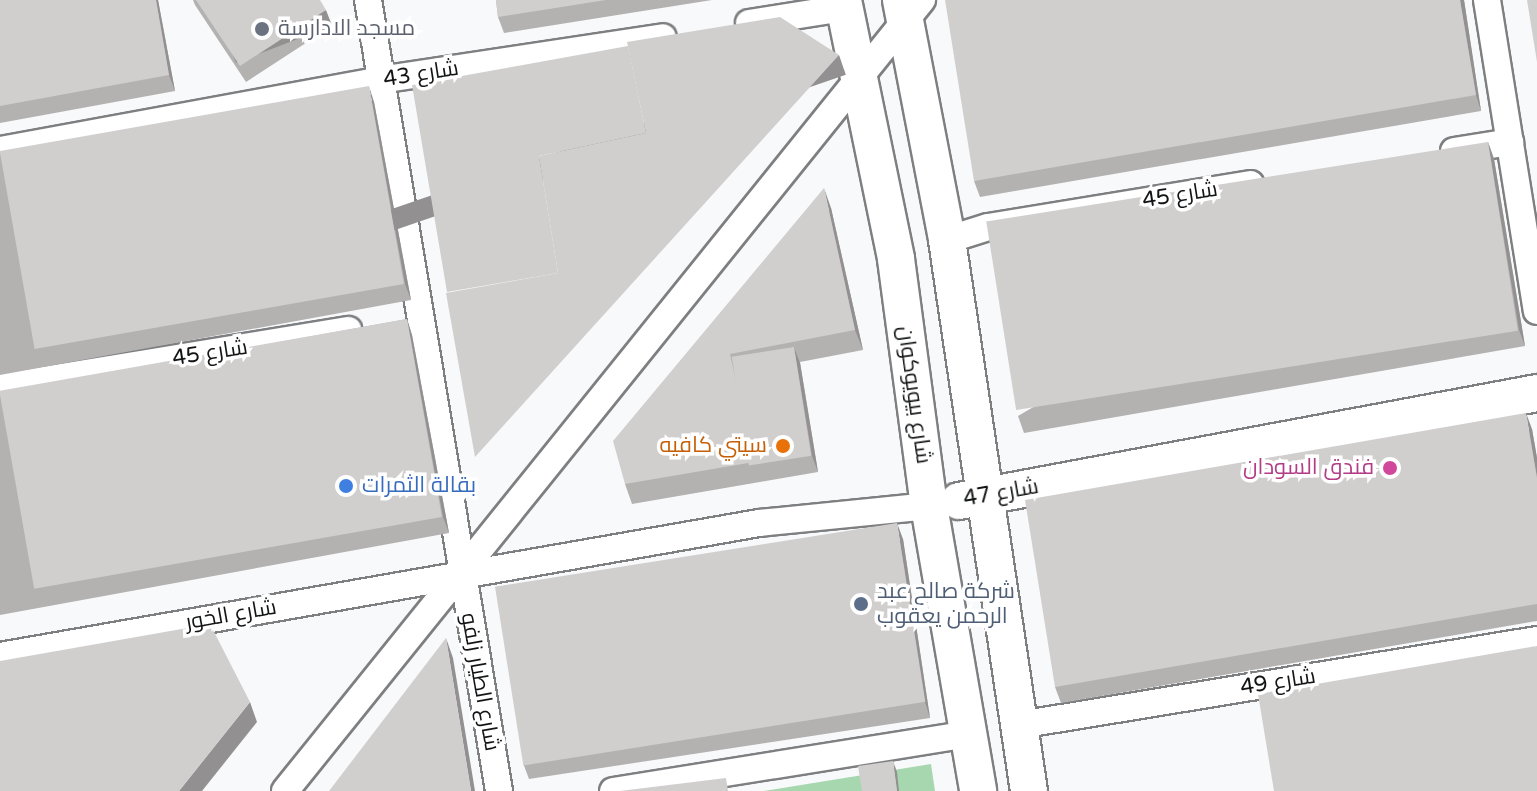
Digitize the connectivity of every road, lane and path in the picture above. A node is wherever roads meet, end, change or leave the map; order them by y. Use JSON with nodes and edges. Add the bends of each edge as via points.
{"nodes":[{"id":1,"x":368,"y":0,"type":"edge"},
{"id":2,"x":1487,"y":0,"type":"edge"},
{"id":3,"x":843,"y":4,"type":"edge"},
{"id":4,"x":909,"y":7,"type":"edge"},
{"id":5,"x":720,"y":28,"type":"edge"},
{"id":6,"x":689,"y":32,"type":"edge"},
{"id":7,"x":861,"y":79,"type":"junction"},
{"id":8,"x":380,"y":80,"type":"junction"},
{"id":9,"x":1510,"y":142,"type":"junction"},
{"id":10,"x":0,"y":150,"type":"edge"},
{"id":11,"x":1433,"y":154,"type":"edge"},
{"id":12,"x":1280,"y":179,"type":"edge"},
{"id":13,"x":947,"y":240,"type":"junction"},
{"id":14,"x":1537,"y":311,"type":"edge"},
{"id":15,"x":420,"y":319,"type":"junction"},
{"id":16,"x":0,"y":387,"type":"edge"},
{"id":17,"x":1537,"y":393,"type":"edge"},
{"id":18,"x":982,"y":497,"type":"junction"},
{"id":19,"x":929,"y":506,"type":"junction"},
{"id":20,"x":461,"y":573,"type":"junction"},
{"id":21,"x":1537,"y":640,"type":"edge"},
{"id":22,"x":0,"y":656,"type":"edge"},
{"id":23,"x":1019,"y":725,"type":"junction"},
{"id":24,"x":970,"y":734,"type":"junction"},
{"id":25,"x":285,"y":791,"type":"edge"},
{"id":26,"x":499,"y":791,"type":"edge"},
{"id":27,"x":613,"y":791,"type":"edge"},
{"id":28,"x":978,"y":791,"type":"edge"},
{"id":29,"x":1029,"y":791,"type":"edge"}],
"edges":[{"from":1,"to":8,"type":"street","name":"شارع الطيار زلفو"},
{"from":2,"to":9,"type":"street"},
{"from":3,"to":5,"type":"street"},
{"from":3,"to":7,"type":"main road","name":"شارع بيويوكوان"},
{"from":4,"to":7,"type":"street"},
{"from":4,"to":13,"type":"main road"},
{"from":6,"to":8,"type":"street","name":"شارع 43"},
{"from":7,"to":19,"type":"main road","name":"شارع بيويوكوان","via":[[896,259]]},
{"from":7,"to":20,"type":"street"},
{"from":8,"to":10,"type":"street","name":"شارع 43"},
{"from":8,"to":15,"type":"street","name":"شارع الطيار زلفو"},
{"from":9,"to":11,"type":"street"},
{"from":9,"to":14,"type":"street"},
{"from":12,"to":13,"type":"street","name":"شارع 45","via":[[988,227]]},
{"from":13,"to":18,"type":"main road"},
{"from":15,"to":16,"type":"street","name":"شارع 45"},
{"from":15,"to":20,"type":"street","name":"شارع الطيار زلفو"},
{"from":17,"to":18,"type":"main road","name":"شارع 47"},
{"from":18,"to":19,"type":"main road","name":"شارع 47"},
{"from":18,"to":23,"type":"main road"},
{"from":19,"to":20,"type":"street","name":"شارع 47","via":[[759,523]]},
{"from":19,"to":24,"type":"main road","name":"شارع بيويوكوان"},
{"from":20,"to":22,"type":"street","name":"شارع الخور"},
{"from":20,"to":25,"type":"street"},
{"from":20,"to":26,"type":"street","name":"شارع الطيار زلفو"},
{"from":21,"to":23,"type":"street","name":"شارع 49"},
{"from":23,"to":29,"type":"main road"},
{"from":24,"to":27,"type":"street"},
{"from":24,"to":28,"type":"main road","name":"شارع بيويوكوان"}]}
